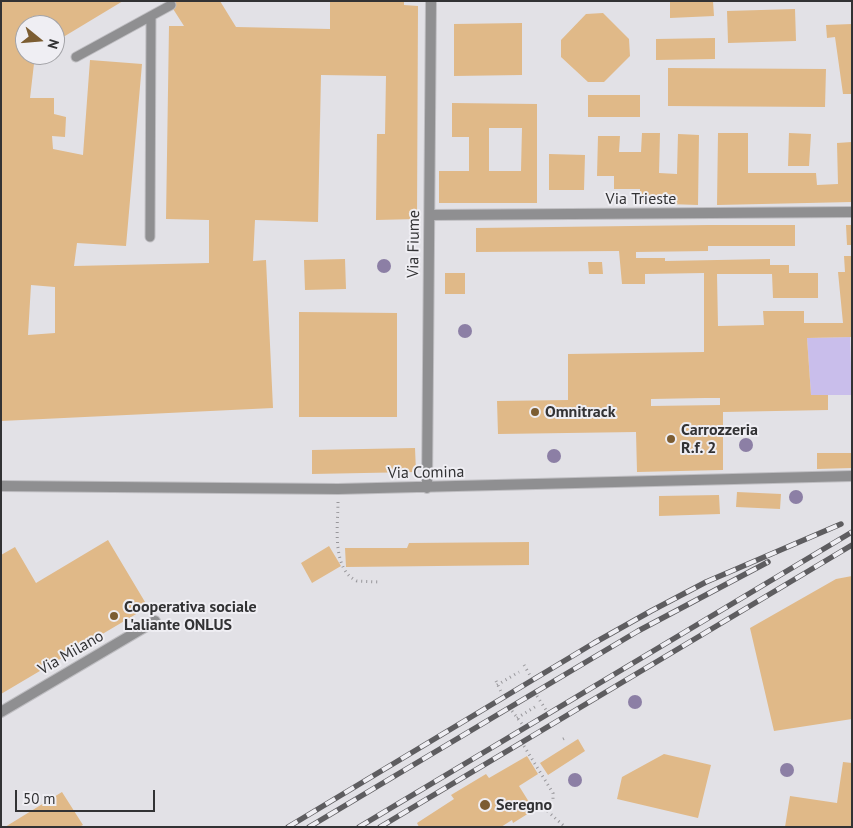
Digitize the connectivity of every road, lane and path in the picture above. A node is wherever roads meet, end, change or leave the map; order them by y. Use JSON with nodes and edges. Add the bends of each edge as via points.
{"nodes":[{"id":1,"x":431,"y":1,"type":"edge"},
{"id":2,"x":170,"y":5,"type":"dead end"},
{"id":3,"x":150,"y":16,"type":"junction"},
{"id":4,"x":76,"y":58,"type":"dead end"},
{"id":5,"x":852,"y":212,"type":"edge"},
{"id":6,"x":430,"y":215,"type":"junction"},
{"id":7,"x":150,"y":237,"type":"dead end"},
{"id":8,"x":852,"y":476,"type":"edge"},
{"id":9,"x":1,"y":486,"type":"edge"},
{"id":10,"x":427,"y":488,"type":"junction"},
{"id":11,"x":338,"y":489,"type":"junction"},
{"id":12,"x":379,"y":582,"type":"dead end"},
{"id":13,"x":155,"y":621,"type":"dead end"},
{"id":14,"x":530,"y":665,"type":"dead end"},
{"id":15,"x":519,"y":672,"type":"dead end"},
{"id":16,"x":530,"y":677,"type":"dead end"},
{"id":17,"x":502,"y":694,"type":"dead end"},
{"id":18,"x":537,"y":696,"type":"dead end"},
{"id":19,"x":542,"y":703,"type":"junction"},
{"id":20,"x":546,"y":710,"type":"dead end"},
{"id":21,"x":512,"y":711,"type":"dead end"},
{"id":22,"x":1,"y":712,"type":"edge"},
{"id":23,"x":517,"y":718,"type":"junction"},
{"id":24,"x":522,"y":724,"type":"dead end"},
{"id":25,"x":524,"y":746,"type":"dead end"},
{"id":26,"x":565,"y":827,"type":"edge"}],
"edges":[{"from":1,"to":6,"type":"street","name":"Via Fiume"},
{"from":2,"to":3,"type":"lane"},
{"from":3,"to":4,"type":"lane"},
{"from":3,"to":7,"type":"lane"},
{"from":5,"to":6,"type":"street","name":"Via Trieste"},
{"from":6,"to":10,"type":"street","name":"Via Fiume"},
{"from":8,"to":10,"type":"street","name":"Via Comina"},
{"from":9,"to":11,"type":"street","name":"Via Comina"},
{"from":10,"to":11,"type":"street","name":"Via Comina"},
{"from":11,"to":12,"type":"path","via":[[340,558],[352,579]]},
{"from":13,"to":22,"type":"street","name":"Via Milano"},
{"from":14,"to":16,"type":"path","via":[[525,667]]},
{"from":15,"to":17,"type":"path","via":[[496,683]]},
{"from":18,"to":19,"type":"path"},
{"from":19,"to":20,"type":"path"},
{"from":19,"to":23,"type":"path"},
{"from":21,"to":23,"type":"path"},
{"from":23,"to":24,"type":"path"},
{"from":25,"to":26,"type":"path","via":[[553,793],[553,799],[543,807]]}]}
